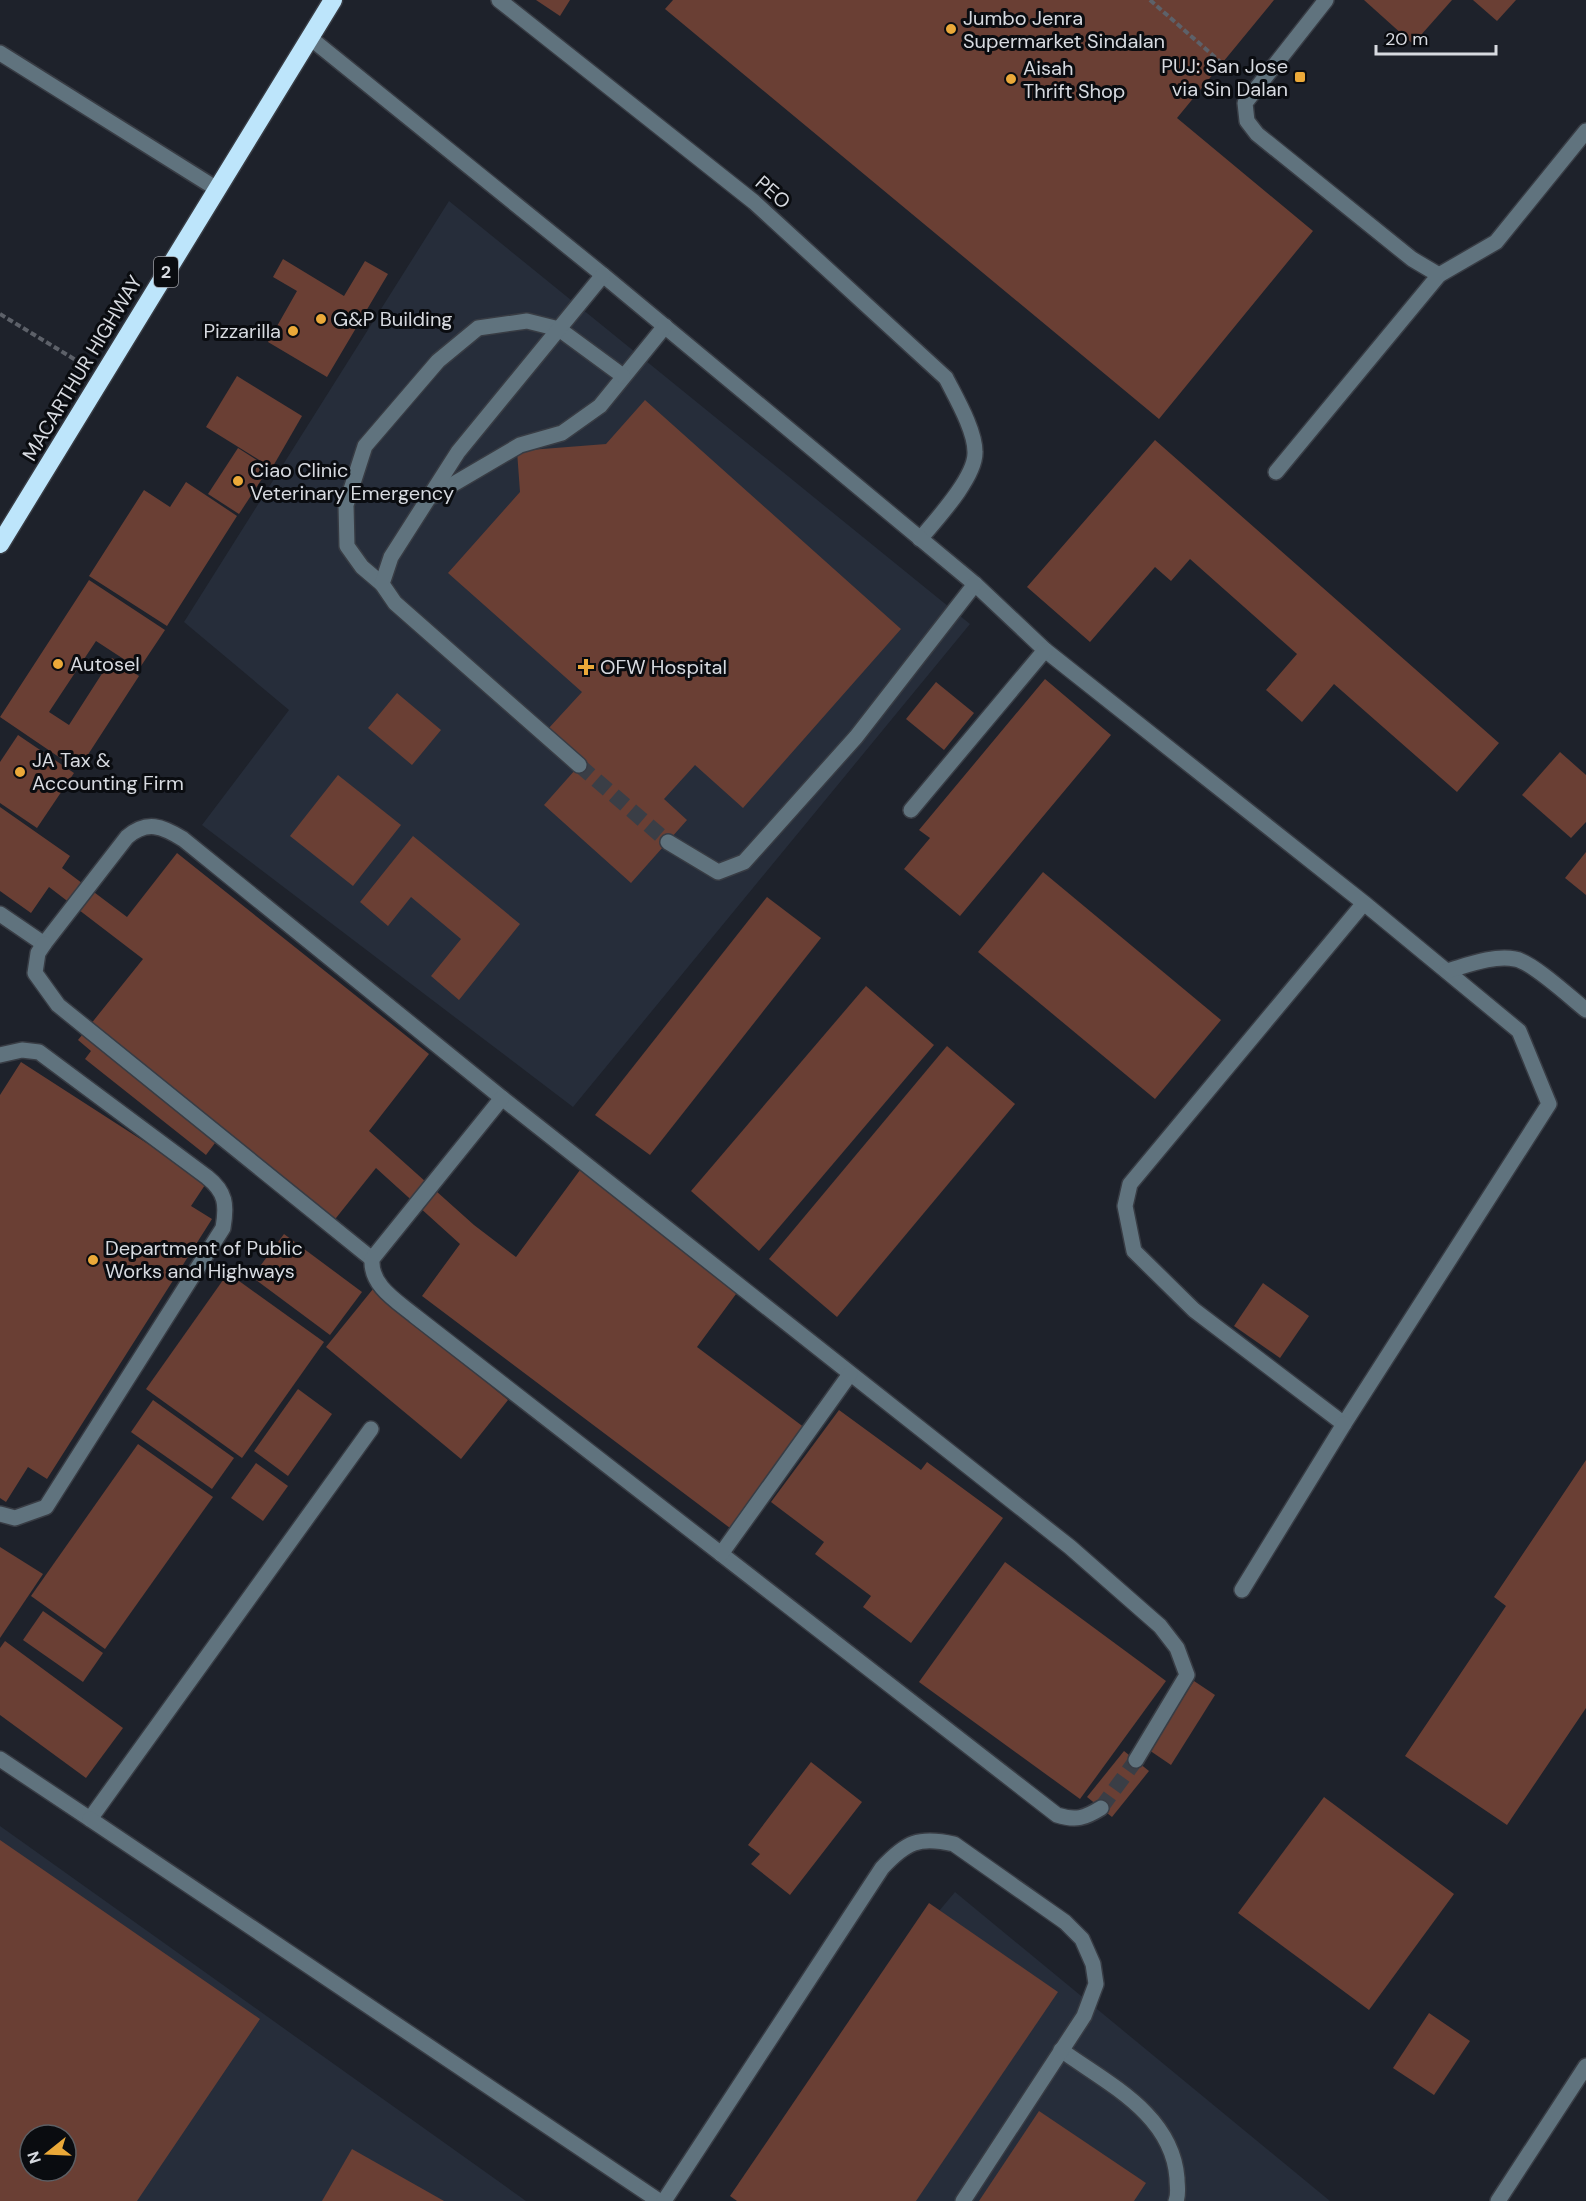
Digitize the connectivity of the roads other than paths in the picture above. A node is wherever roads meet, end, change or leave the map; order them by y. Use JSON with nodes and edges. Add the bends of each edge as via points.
{"nodes":[{"id":1,"x":333,"y":0,"type":"edge"},
{"id":2,"x":499,"y":0,"type":"edge"},
{"id":3,"x":1326,"y":0,"type":"edge"},
{"id":4,"x":309,"y":37,"type":"junction"},
{"id":5,"x":0,"y":53,"type":"edge"},
{"id":6,"x":1586,"y":131,"type":"edge"},
{"id":7,"x":217,"y":189,"type":"junction"},
{"id":8,"x":603,"y":275,"type":"junction"},
{"id":9,"x":1438,"y":275,"type":"junction"},
{"id":10,"x":665,"y":326,"type":"junction"},
{"id":11,"x":559,"y":329,"type":"junction"},
{"id":12,"x":623,"y":376,"type":"junction"},
{"id":13,"x":1276,"y":471,"type":"dead end"},
{"id":14,"x":429,"y":498,"type":"junction"},
{"id":15,"x":920,"y":539,"type":"junction"},
{"id":16,"x":0,"y":544,"type":"edge"},
{"id":17,"x":382,"y":584,"type":"junction"},
{"id":18,"x":975,"y":584,"type":"junction"},
{"id":19,"x":1045,"y":650,"type":"junction"},
{"id":20,"x":579,"y":765,"type":"tunnel mouth"},
{"id":21,"x":911,"y":810,"type":"dead end"},
{"id":22,"x":668,"y":842,"type":"tunnel mouth"},
{"id":23,"x":1364,"y":903,"type":"junction"},
{"id":24,"x":0,"y":914,"type":"edge"},
{"id":25,"x":44,"y":944,"type":"junction"},
{"id":26,"x":1447,"y":971,"type":"junction"},
{"id":27,"x":1586,"y":1010,"type":"edge"},
{"id":28,"x":0,"y":1055,"type":"edge"},
{"id":29,"x":502,"y":1098,"type":"junction"},
{"id":30,"x":372,"y":1259,"type":"junction"},
{"id":31,"x":850,"y":1374,"type":"junction"},
{"id":32,"x":1344,"y":1424,"type":"junction"},
{"id":33,"x":371,"y":1429,"type":"dead end"},
{"id":34,"x":0,"y":1514,"type":"edge"},
{"id":35,"x":721,"y":1554,"type":"junction"},
{"id":36,"x":1242,"y":1590,"type":"dead end"},
{"id":37,"x":0,"y":1759,"type":"edge"},
{"id":38,"x":1136,"y":1760,"type":"tunnel mouth"},
{"id":39,"x":1101,"y":1808,"type":"tunnel mouth"},
{"id":40,"x":90,"y":1819,"type":"junction"},
{"id":41,"x":1061,"y":2050,"type":"junction"},
{"id":42,"x":1586,"y":2066,"type":"edge"},
{"id":43,"x":659,"y":2201,"type":"edge"},
{"id":44,"x":664,"y":2201,"type":"edge"},
{"id":45,"x":963,"y":2201,"type":"edge"},
{"id":46,"x":1176,"y":2201,"type":"edge"},
{"id":47,"x":1498,"y":2201,"type":"edge"}],
"edges":[{"from":1,"to":4,"type":"highway","name":"MACARTHUR HIGHWAY","number":"2"},
{"from":2,"to":15,"type":"street","name":"PEO","via":[[754,202],[946,378],[964,415],[975,453],[962,488]]},
{"from":3,"to":9,"type":"street","via":[[1245,103],[1247,121],[1257,134],[1412,259]]},
{"from":4,"to":7,"type":"highway","name":"MACARTHUR HIGHWAY","number":"2"},
{"from":4,"to":8,"type":"street"},
{"from":5,"to":7,"type":"street"},
{"from":6,"to":9,"type":"street","via":[[1496,242]]},
{"from":7,"to":16,"type":"highway","name":"MACARTHUR HIGHWAY","number":"2"},
{"from":8,"to":10,"type":"street"},
{"from":8,"to":11,"type":"street"},
{"from":9,"to":13,"type":"street"},
{"from":10,"to":12,"type":"street"},
{"from":10,"to":15,"type":"street"},
{"from":11,"to":12,"type":"street"},
{"from":11,"to":14,"type":"street","via":[[458,452]]},
{"from":11,"to":17,"type":"street","via":[[527,321],[478,328],[438,361],[365,446],[346,505],[347,546],[362,567]]},
{"from":12,"to":14,"type":"street","via":[[600,406],[562,433],[520,445]]},
{"from":14,"to":17,"type":"street","via":[[391,557]]},
{"from":15,"to":18,"type":"street"},
{"from":17,"to":20,"type":"street","via":[[395,603]]},
{"from":18,"to":19,"type":"street"},
{"from":18,"to":22,"type":"street","via":[[856,737],[744,862],[718,872]]},
{"from":19,"to":21,"type":"street"},
{"from":19,"to":23,"type":"street"},
{"from":23,"to":26,"type":"street"},
{"from":23,"to":32,"type":"street","via":[[1130,1184],[1125,1206],[1134,1251],[1194,1310]]},
{"from":24,"to":25,"type":"street"},
{"from":25,"to":29,"type":"street","via":[[127,837],[149,825],[161,826],[183,839]]},
{"from":25,"to":30,"type":"street","via":[[38,953],[35,973],[58,1005]]},
{"from":26,"to":27,"type":"street","via":[[1485,960],[1516,958]]},
{"from":26,"to":32,"type":"street","via":[[1520,1031],[1549,1104]]},
{"from":28,"to":34,"type":"street","via":[[22,1050],[39,1052],[207,1177],[220,1188],[227,1206],[223,1228],[46,1507],[15,1518]]},
{"from":29,"to":30,"type":"street"},
{"from":29,"to":31,"type":"street"},
{"from":30,"to":35,"type":"street","via":[[379,1285],[415,1316]]},
{"from":31,"to":35,"type":"street"},
{"from":31,"to":38,"type":"street","via":[[1130,1598],[1177,1648],[1187,1675]]},
{"from":32,"to":36,"type":"street"},
{"from":33,"to":40,"type":"street"},
{"from":35,"to":39,"type":"street","via":[[1057,1815],[1073,1820]]},
{"from":37,"to":40,"type":"street"},
{"from":40,"to":43,"type":"street"},
{"from":41,"to":44,"type":"street","via":[[1084,2016],[1096,1984],[1093,1964],[1082,1939],[1065,1922],[954,1844],[933,1839],[912,1843],[882,1868]]},
{"from":41,"to":45,"type":"street"},
{"from":41,"to":46,"type":"street","via":[[1144,2109],[1166,2137],[1176,2169]]},
{"from":42,"to":47,"type":"street"}]}
